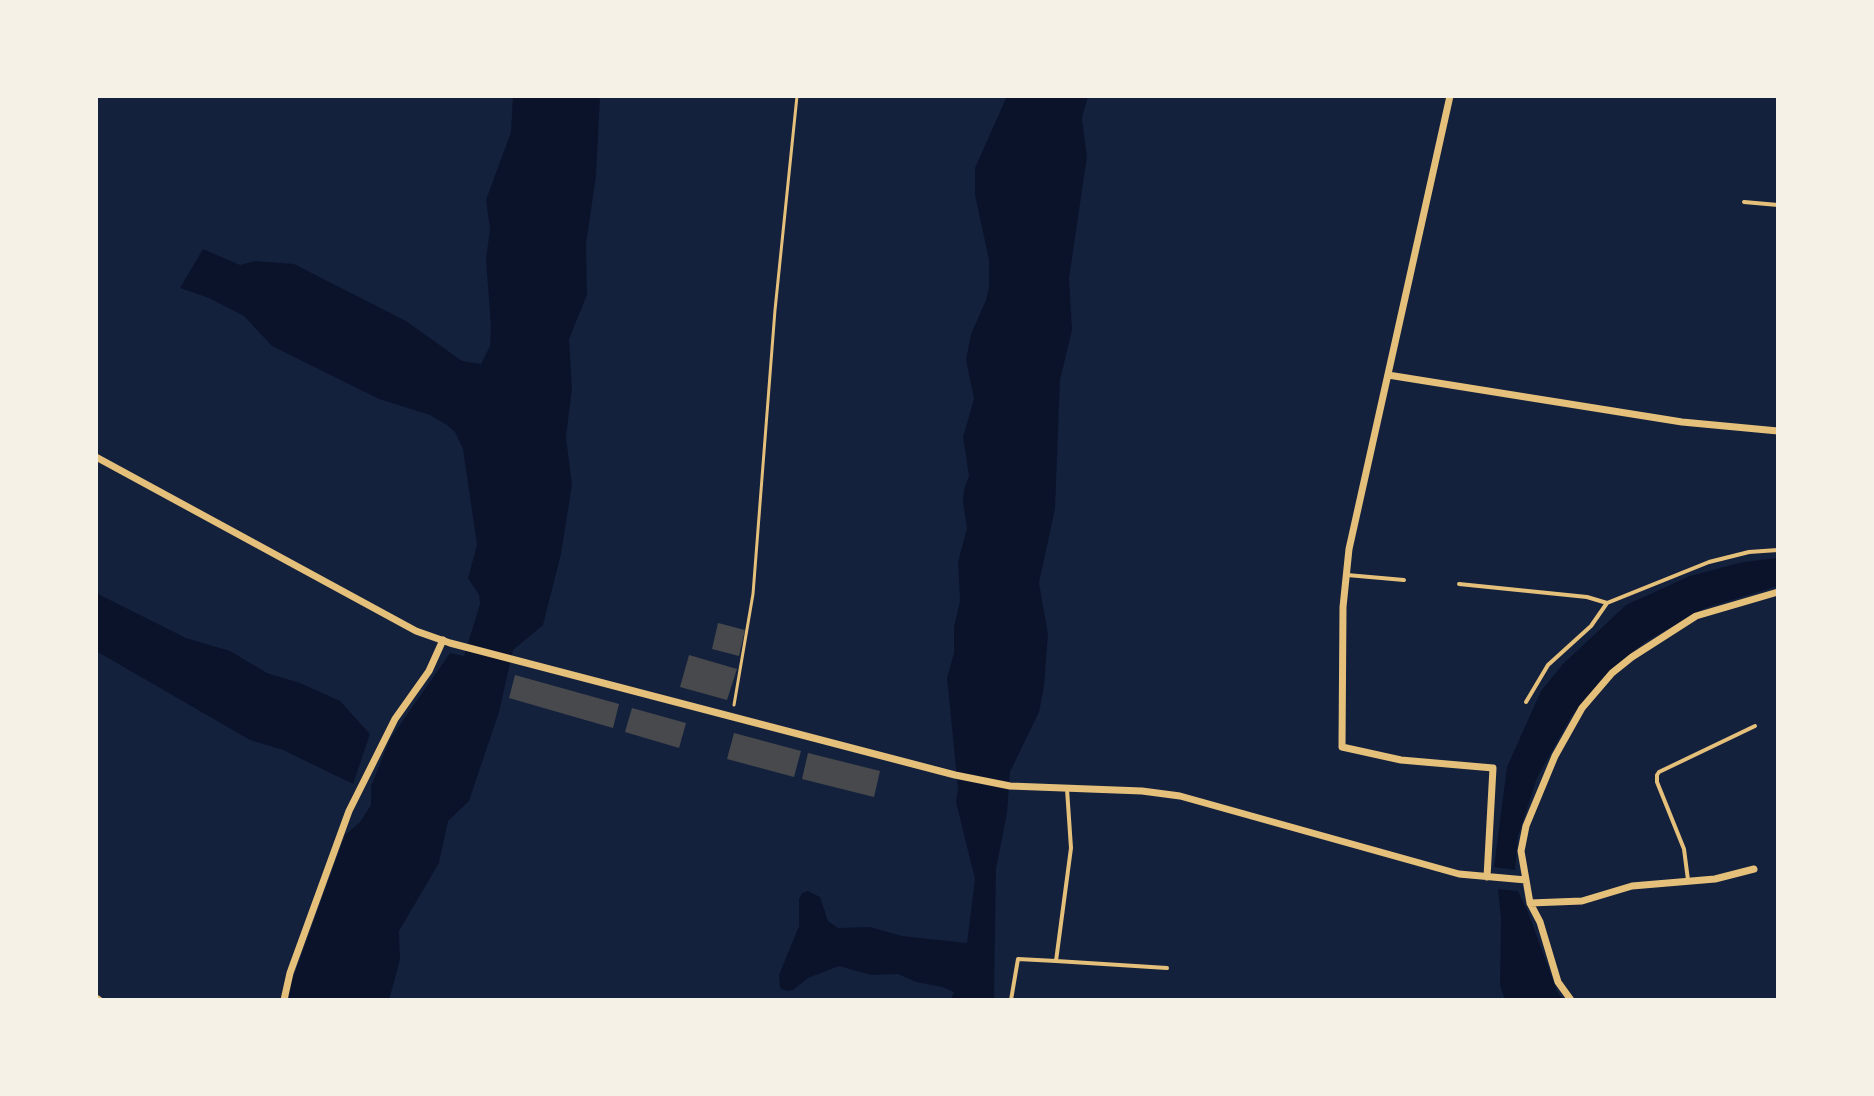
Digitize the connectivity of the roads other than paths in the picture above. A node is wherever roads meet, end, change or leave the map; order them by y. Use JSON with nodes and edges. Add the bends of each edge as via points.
{"nodes":[{"id":1,"x":1450,"y":96,"type":"edge"},
{"id":2,"x":1744,"y":202,"type":"dead end"},
{"id":3,"x":1778,"y":205,"type":"edge"},
{"id":4,"x":1388,"y":375,"type":"junction"},
{"id":5,"x":1778,"y":431,"type":"edge"},
{"id":6,"x":96,"y":457,"type":"edge"},
{"id":7,"x":1778,"y":550,"type":"edge"},
{"id":8,"x":1346,"y":575,"type":"junction"},
{"id":9,"x":1404,"y":580,"type":"dead end"},
{"id":10,"x":1459,"y":584,"type":"dead end"},
{"id":11,"x":1778,"y":592,"type":"edge"},
{"id":12,"x":1607,"y":603,"type":"junction"},
{"id":13,"x":446,"y":642,"type":"junction"},
{"id":14,"x":1526,"y":702,"type":"dead end"},
{"id":15,"x":1755,"y":726,"type":"dead end"},
{"id":16,"x":1067,"y":788,"type":"junction"},
{"id":17,"x":1754,"y":869,"type":"dead end"},
{"id":18,"x":1487,"y":877,"type":"junction"},
{"id":19,"x":1526,"y":880,"type":"junction"},
{"id":20,"x":1688,"y":880,"type":"junction"},
{"id":21,"x":1530,"y":903,"type":"junction"},
{"id":22,"x":1056,"y":961,"type":"junction"},
{"id":23,"x":1167,"y":968,"type":"dead end"},
{"id":24,"x":284,"y":1000,"type":"edge"},
{"id":25,"x":1011,"y":1000,"type":"edge"},
{"id":26,"x":1571,"y":1000,"type":"edge"}],
"edges":[{"from":1,"to":4,"type":"street"},
{"from":2,"to":3,"type":"lane"},
{"from":4,"to":5,"type":"street","via":[[1682,422]]},
{"from":4,"to":8,"type":"street"},
{"from":6,"to":13,"type":"street","via":[[416,631]]},
{"from":7,"to":12,"type":"lane","via":[[1709,562]]},
{"from":8,"to":9,"type":"lane"},
{"from":8,"to":18,"type":"street","via":[[1342,747],[1401,760],[1493,768]]},
{"from":10,"to":12,"type":"lane"},
{"from":11,"to":19,"type":"street","via":[[1696,616],[1612,673],[1578,714],[1555,756],[1526,826],[1521,851]]},
{"from":12,"to":14,"type":"lane","via":[[1591,626],[1548,665]]},
{"from":13,"to":16,"type":"street","via":[[955,775],[1010,786]]},
{"from":13,"to":24,"type":"street","via":[[395,719],[349,811]]},
{"from":15,"to":20,"type":"lane","via":[[1657,775],[1684,849]]},
{"from":16,"to":18,"type":"street","via":[[1180,796],[1459,874]]},
{"from":16,"to":22,"type":"lane","via":[[1071,848]]},
{"from":17,"to":20,"type":"street"},
{"from":18,"to":19,"type":"street"},
{"from":19,"to":21,"type":"street"},
{"from":20,"to":21,"type":"street","via":[[1632,886],[1582,901]]},
{"from":21,"to":26,"type":"street","via":[[1558,982]]},
{"from":22,"to":23,"type":"lane"},
{"from":22,"to":25,"type":"lane","via":[[1018,959]]}]}
